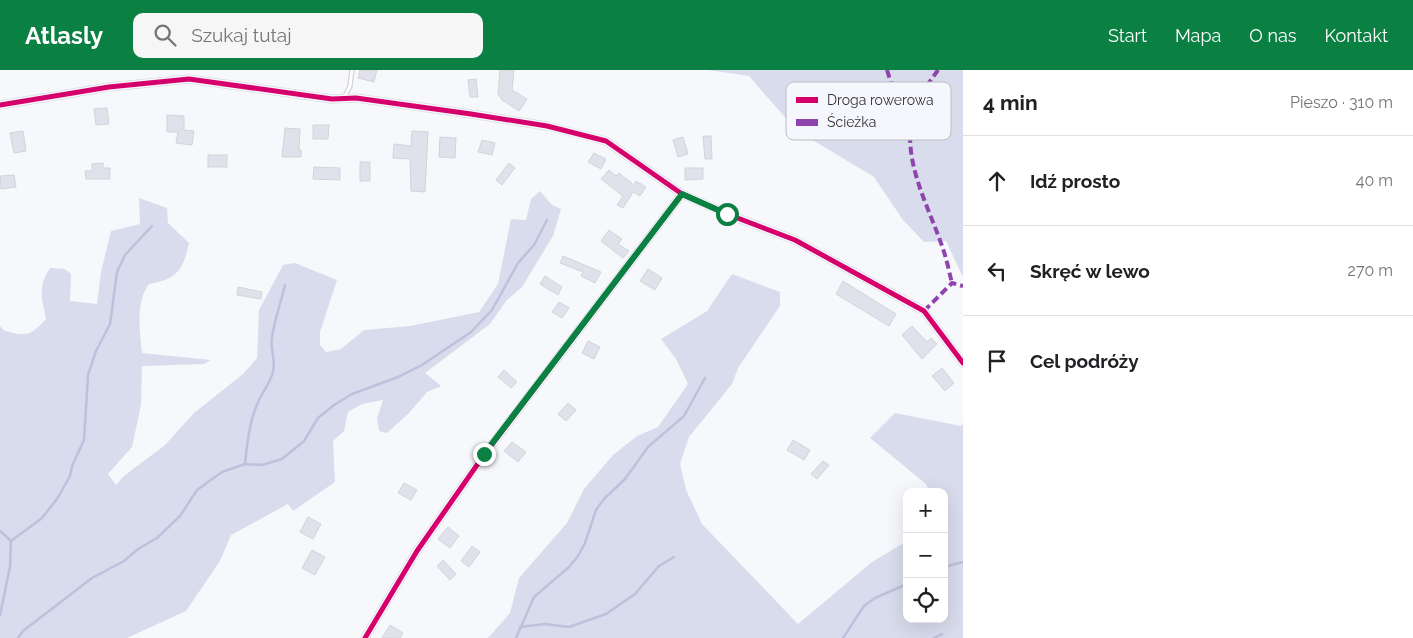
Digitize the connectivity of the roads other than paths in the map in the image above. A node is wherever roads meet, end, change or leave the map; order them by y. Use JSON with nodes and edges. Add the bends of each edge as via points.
{"nodes":[{"id":1,"x":352,"y":70,"type":"edge"},
{"id":2,"x":344,"y":99,"type":"junction"},
{"id":3,"x":0,"y":105,"type":"edge"},
{"id":4,"x":682,"y":194,"type":"junction"},
{"id":5,"x":963,"y":363,"type":"edge"},
{"id":6,"x":365,"y":638,"type":"edge"}],
"edges":[{"from":1,"to":2,"type":"lane"},
{"from":2,"to":3,"type":"street","via":[[189,79],[109,87]]},
{"from":2,"to":4,"type":"street","via":[[356,98],[546,126],[606,141]]},
{"from":4,"to":5,"type":"street","via":[[795,240],[924,311]]},
{"from":4,"to":6,"type":"street","via":[[484,454]]}]}
